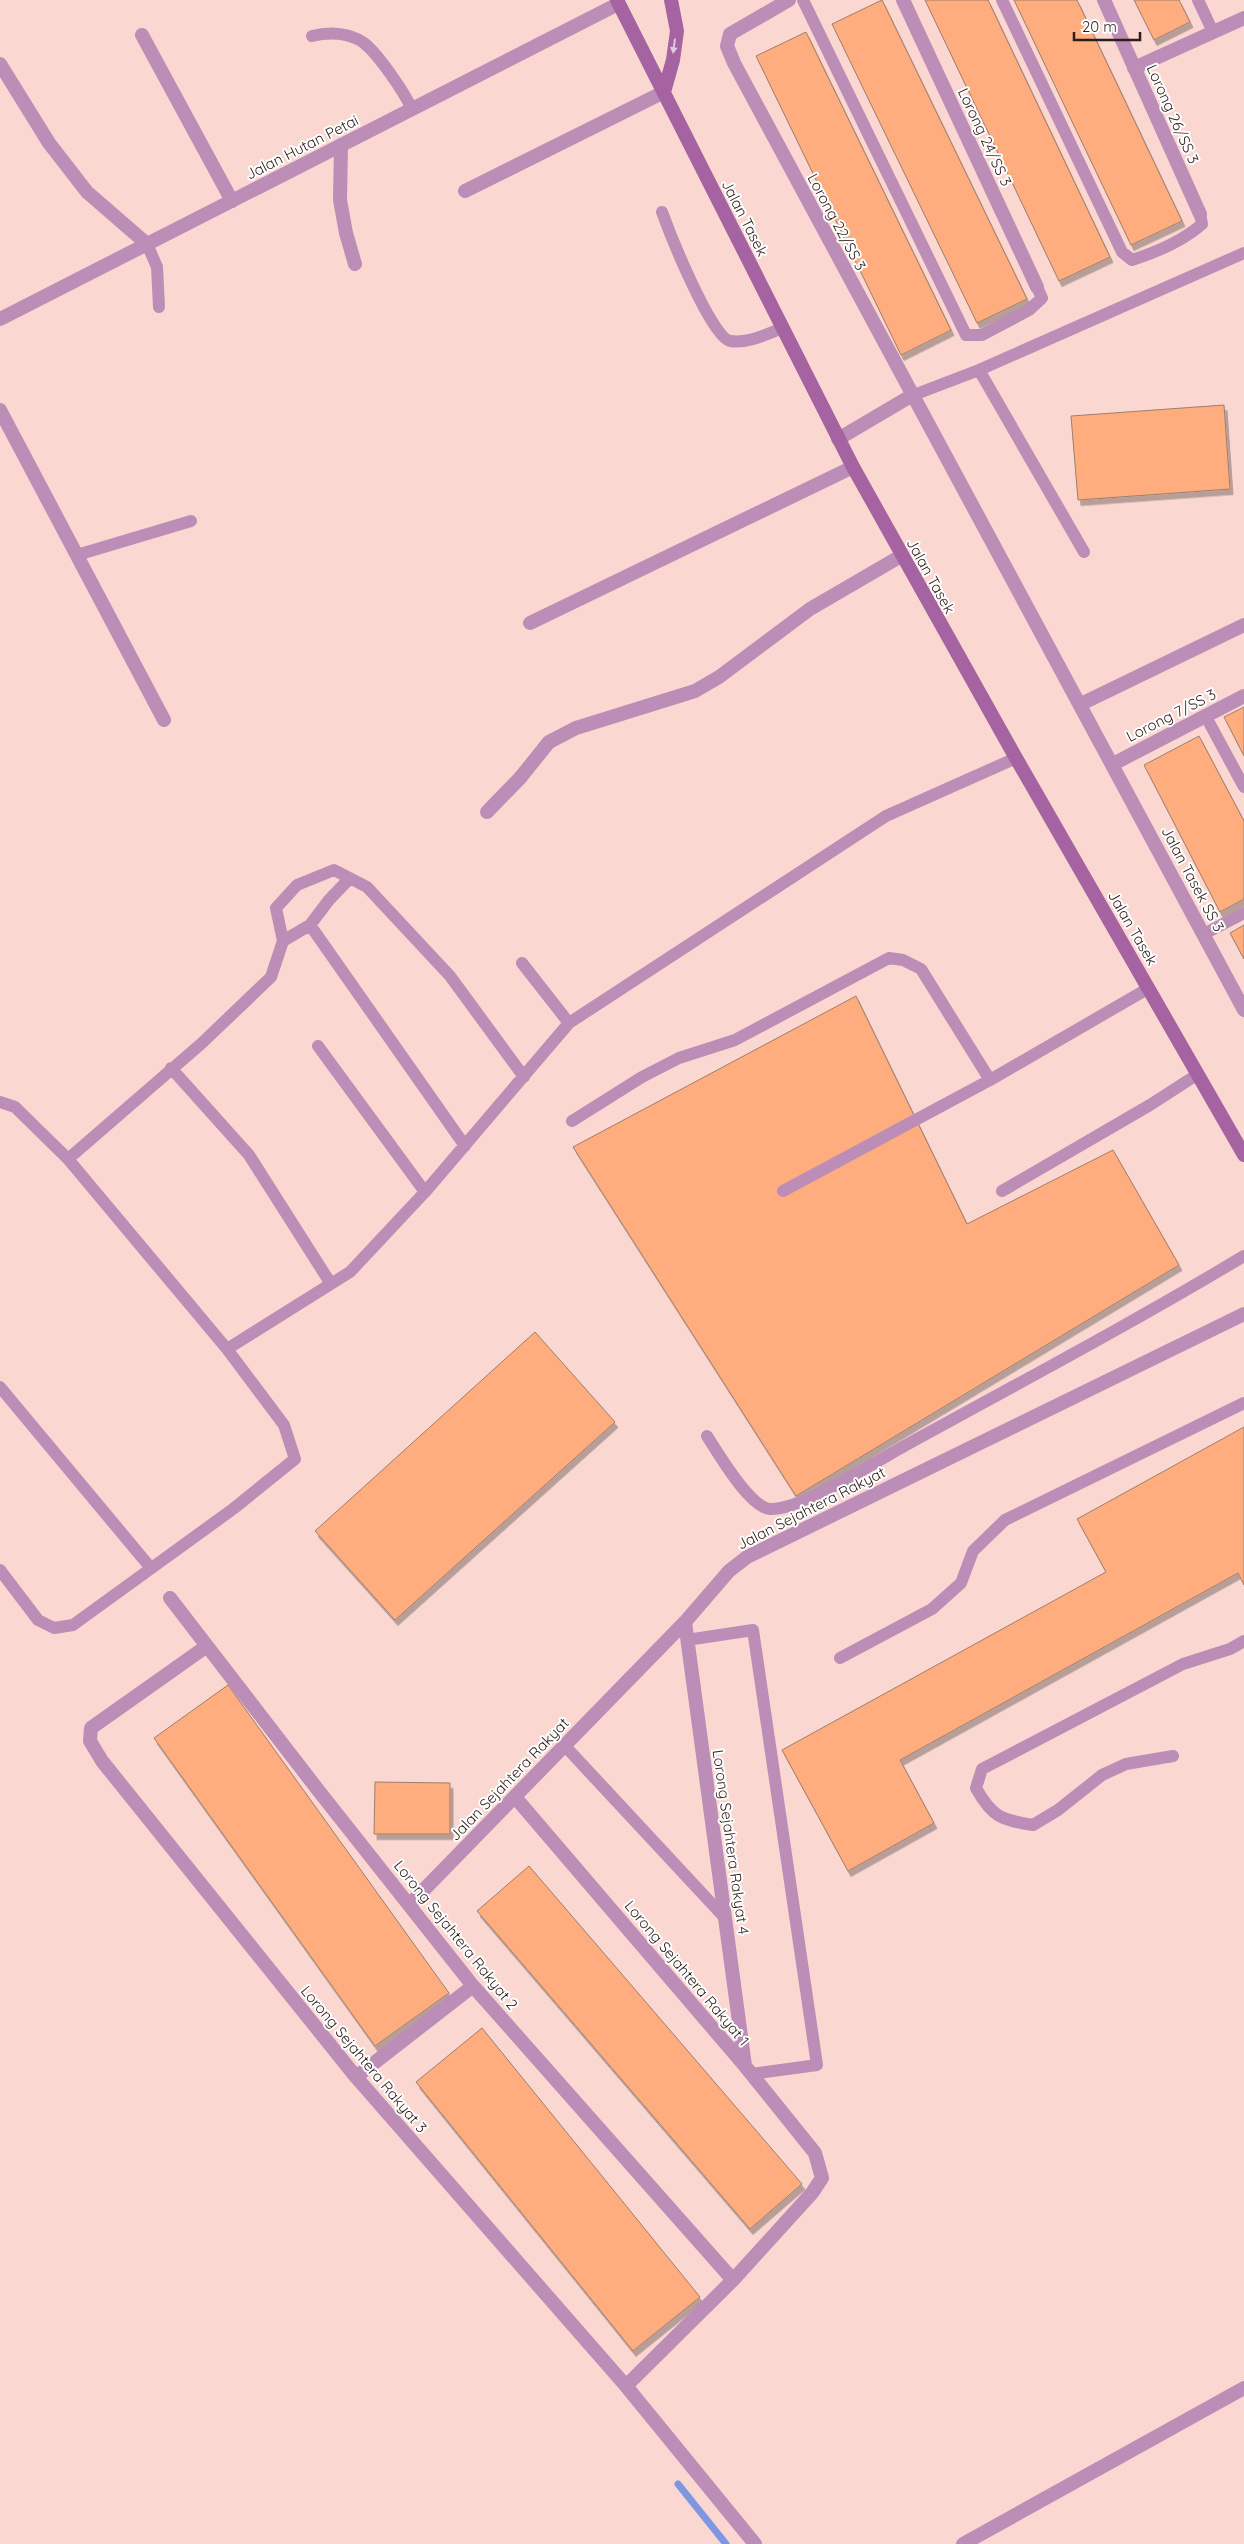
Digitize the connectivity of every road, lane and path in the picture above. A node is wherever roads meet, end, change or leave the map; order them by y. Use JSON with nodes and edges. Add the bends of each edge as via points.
{"nodes":[{"id":1,"x":671,"y":0,"type":"edge"},
{"id":2,"x":789,"y":0,"type":"edge"},
{"id":3,"x":804,"y":0,"type":"edge"},
{"id":4,"x":903,"y":0,"type":"edge"},
{"id":5,"x":1002,"y":0,"type":"edge"},
{"id":6,"x":1104,"y":0,"type":"edge"},
{"id":7,"x":1198,"y":0,"type":"edge"},
{"id":8,"x":621,"y":1,"type":"edge"},
{"id":9,"x":1244,"y":18,"type":"edge"},
{"id":10,"x":1213,"y":32,"type":"junction"},
{"id":11,"x":142,"y":35,"type":"dead end"},
{"id":12,"x":312,"y":36,"type":"dead end"},
{"id":13,"x":0,"y":64,"type":"edge"},
{"id":14,"x":1134,"y":68,"type":"junction"},
{"id":15,"x":664,"y":92,"type":"junction"},
{"id":16,"x":412,"y":109,"type":"junction"},
{"id":17,"x":341,"y":145,"type":"junction"},
{"id":18,"x":465,"y":191,"type":"dead end"},
{"id":19,"x":232,"y":201,"type":"junction"},
{"id":20,"x":662,"y":212,"type":"dead end"},
{"id":21,"x":1200,"y":214,"type":"joint"},
{"id":22,"x":147,"y":244,"type":"junction"},
{"id":23,"x":1244,"y":253,"type":"edge"},
{"id":24,"x":355,"y":264,"type":"dead end"},
{"id":25,"x":1037,"y":287,"type":"joint"},
{"id":26,"x":159,"y":307,"type":"dead end"},
{"id":27,"x":0,"y":319,"type":"edge"},
{"id":28,"x":783,"y":328,"type":"junction"},
{"id":29,"x":979,"y":370,"type":"junction"},
{"id":30,"x":911,"y":396,"type":"junction"},
{"id":31,"x":0,"y":410,"type":"edge"},
{"id":32,"x":838,"y":439,"type":"junction"},
{"id":33,"x":853,"y":468,"type":"junction"},
{"id":34,"x":192,"y":522,"type":"dead end"},
{"id":35,"x":1084,"y":552,"type":"dead end"},
{"id":36,"x":77,"y":555,"type":"junction"},
{"id":37,"x":901,"y":556,"type":"junction"},
{"id":38,"x":530,"y":623,"type":"dead end"},
{"id":39,"x":1244,"y":625,"type":"edge"},
{"id":40,"x":1244,"y":696,"type":"edge"},
{"id":41,"x":1081,"y":704,"type":"junction"},
{"id":42,"x":1205,"y":715,"type":"junction"},
{"id":43,"x":164,"y":720,"type":"dead end"},
{"id":44,"x":1016,"y":758,"type":"junction"},
{"id":45,"x":1113,"y":764,"type":"junction"},
{"id":46,"x":1244,"y":787,"type":"edge"},
{"id":47,"x":486,"y":812,"type":"dead end"},
{"id":48,"x":350,"y":878,"type":"junction"},
{"id":49,"x":1244,"y":913,"type":"edge"},
{"id":50,"x":310,"y":925,"type":"junction"},
{"id":51,"x":1204,"y":934,"type":"junction"},
{"id":52,"x":283,"y":941,"type":"junction"},
{"id":53,"x":522,"y":963,"type":"dead end"},
{"id":54,"x":1149,"y":988,"type":"junction"},
{"id":55,"x":1244,"y":1010,"type":"edge"},
{"id":56,"x":569,"y":1023,"type":"junction"},
{"id":57,"x":318,"y":1046,"type":"dead end"},
{"id":58,"x":171,"y":1068,"type":"junction"},
{"id":59,"x":1198,"y":1074,"type":"junction"},
{"id":60,"x":524,"y":1077,"type":"junction"},
{"id":61,"x":990,"y":1080,"type":"junction"},
{"id":62,"x":0,"y":1102,"type":"edge"},
{"id":63,"x":572,"y":1121,"type":"dead end"},
{"id":64,"x":465,"y":1146,"type":"junction"},
{"id":65,"x":1244,"y":1155,"type":"edge"},
{"id":66,"x":68,"y":1159,"type":"junction"},
{"id":67,"x":783,"y":1191,"type":"dead end"},
{"id":68,"x":1002,"y":1191,"type":"dead end"},
{"id":69,"x":425,"y":1192,"type":"junction"},
{"id":70,"x":1244,"y":1256,"type":"edge"},
{"id":71,"x":331,"y":1284,"type":"junction"},
{"id":72,"x":1244,"y":1314,"type":"edge"},
{"id":73,"x":227,"y":1349,"type":"junction"},
{"id":74,"x":0,"y":1387,"type":"edge"},
{"id":75,"x":1244,"y":1402,"type":"edge"},
{"id":76,"x":707,"y":1436,"type":"dead end"},
{"id":77,"x":150,"y":1567,"type":"junction"},
{"id":78,"x":0,"y":1570,"type":"edge"},
{"id":79,"x":170,"y":1598,"type":"dead end"},
{"id":80,"x":685,"y":1622,"type":"junction"},
{"id":81,"x":687,"y":1640,"type":"junction"},
{"id":82,"x":1244,"y":1641,"type":"edge"},
{"id":83,"x":207,"y":1646,"type":"junction"},
{"id":84,"x":840,"y":1658,"type":"dead end"},
{"id":85,"x":565,"y":1746,"type":"junction"},
{"id":86,"x":1173,"y":1756,"type":"dead end"},
{"id":87,"x":515,"y":1797,"type":"junction"},
{"id":88,"x":410,"y":1904,"type":"junction"},
{"id":89,"x":725,"y":1918,"type":"junction"},
{"id":90,"x":474,"y":1986,"type":"junction"},
{"id":91,"x":748,"y":2070,"type":"junction"},
{"id":92,"x":356,"y":2078,"type":"junction"},
{"id":93,"x":733,"y":2280,"type":"junction"},
{"id":94,"x":626,"y":2386,"type":"junction"},
{"id":95,"x":1244,"y":2388,"type":"edge"},
{"id":96,"x":755,"y":2544,"type":"edge"},
{"id":97,"x":963,"y":2544,"type":"edge"}],
"edges":[{"from":1,"to":15,"type":"main road","one_way":true,"via":[[676,31],[673,60]]},
{"from":2,"to":30,"type":"street","name":"Lorong 22/SS 3","via":[[730,34],[728,46],[734,63]]},
{"from":3,"to":25,"type":"lane","via":[[966,334],[982,335],[1029,310],[1042,298]]},
{"from":4,"to":25,"type":"street","name":"Lorong 24/SS 3"},
{"from":5,"to":21,"type":"lane","via":[[1122,252],[1132,260],[1174,243],[1202,224]]},
{"from":6,"to":14,"type":"street","name":"Lorong 26/SS 3"},
{"from":7,"to":10,"type":"lane"},
{"from":8,"to":15,"type":"main road","name":"Jalan Tasek"},
{"from":8,"to":16,"type":"street","name":"Jalan Hutan Petai"},
{"from":9,"to":10,"type":"street"},
{"from":10,"to":14,"type":"street"},
{"from":11,"to":19,"type":"street"},
{"from":12,"to":16,"type":"lane","via":[[332,33],[364,43],[403,90]]},
{"from":13,"to":22,"type":"street","via":[[49,143],[88,192]]},
{"from":14,"to":21,"type":"street","name":"Lorong 26/SS 3"},
{"from":15,"to":18,"type":"street"},
{"from":15,"to":28,"type":"main road","name":"Jalan Tasek"},
{"from":16,"to":17,"type":"street","name":"Jalan Hutan Petai"},
{"from":17,"to":19,"type":"street","name":"Jalan Hutan Petai"},
{"from":17,"to":24,"type":"street","via":[[340,200]]},
{"from":19,"to":22,"type":"street","name":"Jalan Hutan Petai"},
{"from":20,"to":28,"type":"lane","via":[[684,268],[718,333],[729,341],[746,340]]},
{"from":22,"to":26,"type":"lane","via":[[157,267]]},
{"from":22,"to":27,"type":"street","name":"Jalan Hutan Petai"},
{"from":23,"to":29,"type":"lane"},
{"from":28,"to":32,"type":"main road","name":"Jalan Tasek"},
{"from":29,"to":30,"type":"lane"},
{"from":29,"to":35,"type":"lane"},
{"from":30,"to":32,"type":"street"},
{"from":30,"to":41,"type":"street","name":"Lorong 22/SS 3"},
{"from":31,"to":36,"type":"street"},
{"from":32,"to":33,"type":"main road","name":"Jalan Tasek"},
{"from":33,"to":37,"type":"main road","name":"Jalan Tasek"},
{"from":33,"to":38,"type":"street"},
{"from":34,"to":36,"type":"lane"},
{"from":36,"to":43,"type":"street"},
{"from":37,"to":44,"type":"main road","name":"Jalan Tasek"},
{"from":37,"to":47,"type":"street","via":[[810,609],[695,690],[576,728],[549,742],[520,778]]},
{"from":39,"to":41,"type":"street"},
{"from":40,"to":42,"type":"street","name":"Lorong 7/SS 3"},
{"from":41,"to":45,"type":"street","name":"Jalan Tasek SS 3"},
{"from":42,"to":45,"type":"street","name":"Lorong 7/SS 3"},
{"from":42,"to":46,"type":"lane"},
{"from":44,"to":54,"type":"main road","name":"Jalan Tasek"},
{"from":44,"to":56,"type":"lane","via":[[886,816]]},
{"from":45,"to":51,"type":"street","name":"Jalan Tasek SS 3"},
{"from":48,"to":50,"type":"lane"},
{"from":48,"to":52,"type":"lane","via":[[334,870],[297,885],[276,908]]},
{"from":48,"to":60,"type":"lane","via":[[366,887],[450,976]]},
{"from":49,"to":51,"type":"lane"},
{"from":50,"to":52,"type":"lane"},
{"from":50,"to":64,"type":"lane"},
{"from":51,"to":55,"type":"street","name":"Jalan Tasek SS 3"},
{"from":52,"to":58,"type":"lane","via":[[271,977]]},
{"from":53,"to":56,"type":"lane"},
{"from":54,"to":59,"type":"main road","name":"Jalan Tasek"},
{"from":54,"to":61,"type":"lane"},
{"from":56,"to":60,"type":"lane"},
{"from":57,"to":69,"type":"lane"},
{"from":58,"to":66,"type":"lane"},
{"from":58,"to":71,"type":"lane","via":[[249,1155]]},
{"from":59,"to":65,"type":"main road","name":"Jalan Tasek"},
{"from":59,"to":68,"type":"lane"},
{"from":60,"to":64,"type":"lane"},
{"from":61,"to":63,"type":"lane","via":[[921,969],[903,960],[889,958],[735,1040],[679,1058],[642,1077]]},
{"from":61,"to":67,"type":"lane"},
{"from":62,"to":66,"type":"lane","via":[[15,1107]]},
{"from":64,"to":69,"type":"lane"},
{"from":66,"to":73,"type":"lane"},
{"from":69,"to":71,"type":"lane","via":[[350,1272]]},
{"from":70,"to":76,"type":"lane","via":[[923,1436],[786,1508],[767,1509],[744,1491]]},
{"from":71,"to":73,"type":"lane"},
{"from":72,"to":80,"type":"street","name":"Jalan Sejahtera Rakyat","via":[[747,1557],[729,1571]]},
{"from":73,"to":77,"type":"lane","via":[[284,1425],[296,1459],[233,1509]]},
{"from":74,"to":77,"type":"lane"},
{"from":75,"to":84,"type":"lane","via":[[1005,1520],[973,1551],[960,1583],[932,1610]]},
{"from":77,"to":78,"type":"lane","via":[[73,1625],[54,1628],[38,1620]]},
{"from":79,"to":83,"type":"street","name":"Lorong Sejahtera Rakyat 2"},
{"from":80,"to":81,"type":"street","name":"Lorong Sejahtera Rakyat 4"},
{"from":80,"to":85,"type":"street","name":"Jalan Sejahtera Rakyat"},
{"from":81,"to":89,"type":"street","name":"Lorong Sejahtera Rakyat 4"},
{"from":81,"to":91,"type":"lane","via":[[754,1630],[817,2065]]},
{"from":82,"to":86,"type":"lane","via":[[1230,1649],[1183,1664],[982,1769],[976,1788],[987,1808],[1011,1822],[1033,1825],[1058,1810],[1102,1775],[1126,1764]]},
{"from":83,"to":88,"type":"street","name":"Lorong Sejahtera Rakyat 2"},
{"from":83,"to":92,"type":"street","name":"Lorong Sejahtera Rakyat 3","via":[[91,1728],[90,1741],[102,1761]]},
{"from":85,"to":87,"type":"street","name":"Jalan Sejahtera Rakyat"},
{"from":85,"to":89,"type":"lane"},
{"from":87,"to":88,"type":"street","name":"Jalan Sejahtera Rakyat"},
{"from":87,"to":91,"type":"street","name":"Lorong Sejahtera Rakyat 1"},
{"from":88,"to":90,"type":"street","name":"Lorong Sejahtera Rakyat 2"},
{"from":89,"to":91,"type":"street","name":"Lorong Sejahtera Rakyat 4"},
{"from":90,"to":92,"type":"street"},
{"from":90,"to":93,"type":"street","name":"Lorong Sejahtera Rakyat 2"},
{"from":91,"to":93,"type":"street","name":"Lorong Sejahtera Rakyat 1","via":[[815,2153],[822,2178]]},
{"from":92,"to":94,"type":"street","name":"Lorong Sejahtera Rakyat 3"},
{"from":93,"to":94,"type":"street"},
{"from":94,"to":96,"type":"street","name":"Lorong Sejahtera Rakyat 3"},
{"from":95,"to":97,"type":"street"}]}
